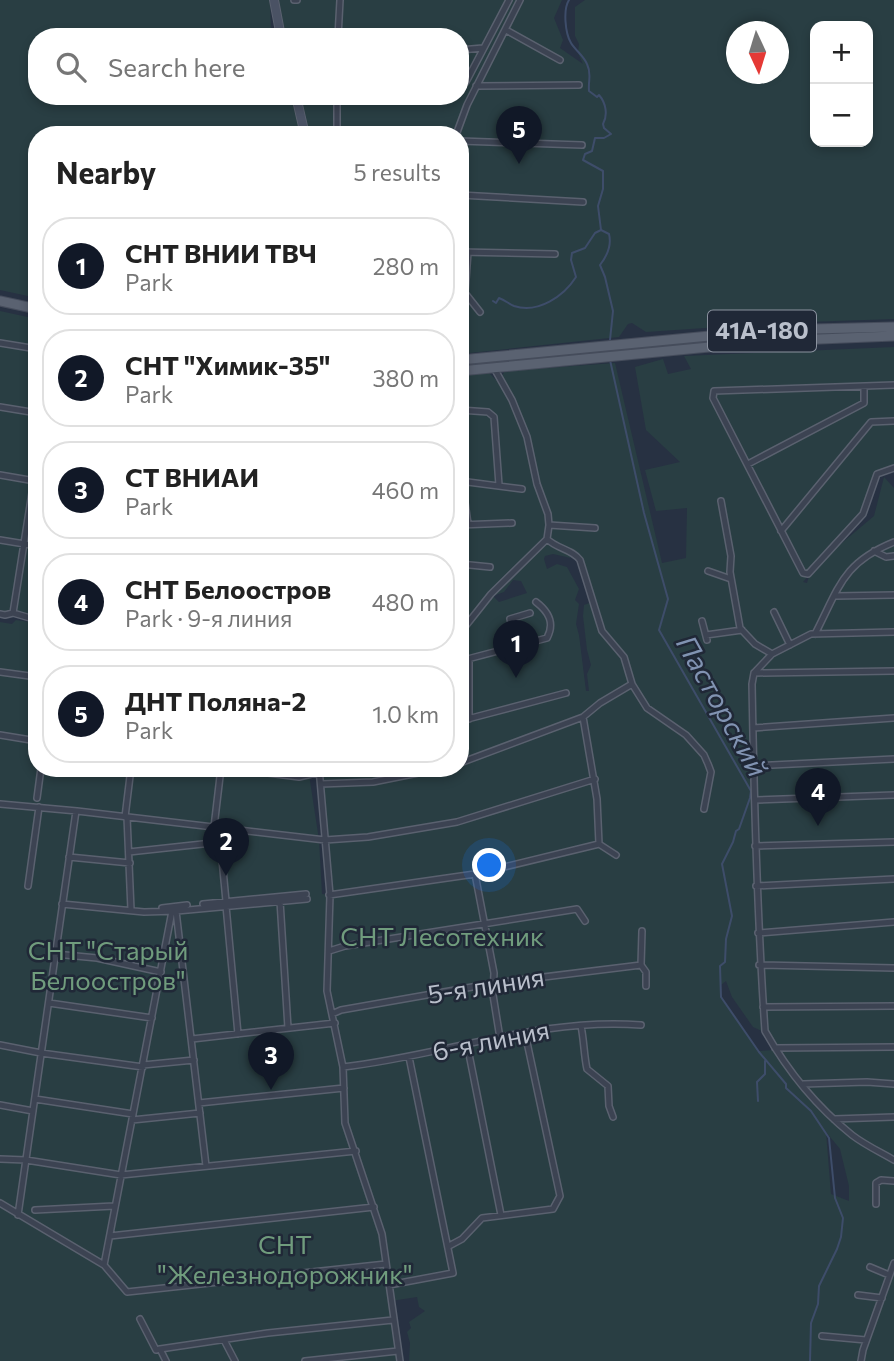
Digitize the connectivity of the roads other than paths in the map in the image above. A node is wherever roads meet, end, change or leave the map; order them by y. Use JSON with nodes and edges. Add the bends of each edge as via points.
{"nodes":[{"id":1,"x":274,"y":0,"type":"edge"},
{"id":2,"x":340,"y":0,"type":"edge"},
{"id":3,"x":509,"y":0,"type":"edge"},
{"id":4,"x":520,"y":0,"type":"edge"},
{"id":5,"x":279,"y":28,"type":"edge"},
{"id":6,"x":338,"y":28,"type":"edge"},
{"id":7,"x":506,"y":30,"type":"junction"},
{"id":8,"x":483,"y":48,"type":"junction"},
{"id":9,"x":469,"y":49,"type":"edge"},
{"id":10,"x":559,"y":60,"type":"dead end"},
{"id":11,"x":469,"y":74,"type":"edge"},
{"id":12,"x":579,"y":85,"type":"dead end"},
{"id":13,"x":476,"y":86,"type":"junction"},
{"id":14,"x":469,"y":103,"type":"edge"},
{"id":15,"x":298,"y":105,"type":"edge"},
{"id":16,"x":337,"y":105,"type":"edge"},
{"id":17,"x":468,"y":105,"type":"edge"},
{"id":18,"x":303,"y":126,"type":"edge"},
{"id":19,"x":337,"y":126,"type":"edge"},
{"id":20,"x":460,"y":126,"type":"edge"},
{"id":21,"x":469,"y":141,"type":"edge"},
{"id":22,"x":582,"y":145,"type":"dead end"},
{"id":23,"x":469,"y":196,"type":"edge"},
{"id":24,"x":583,"y":202,"type":"dead end"},
{"id":25,"x":469,"y":252,"type":"edge"},
{"id":26,"x":555,"y":254,"type":"dead end"},
{"id":27,"x":469,"y":300,"type":"edge"},
{"id":28,"x":0,"y":301,"type":"edge"},
{"id":29,"x":28,"y":307,"type":"edge"},
{"id":30,"x":480,"y":312,"type":"dead end"},
{"id":31,"x":894,"y":327,"type":"edge"},
{"id":32,"x":894,"y":336,"type":"edge"},
{"id":33,"x":0,"y":343,"type":"edge"},
{"id":34,"x":28,"y":348,"type":"edge"},
{"id":35,"x":469,"y":359,"type":"edge"},
{"id":36,"x":494,"y":368,"type":"junction"},
{"id":37,"x":469,"y":370,"type":"edge"},
{"id":38,"x":894,"y":385,"type":"edge"},
{"id":39,"x":864,"y":387,"type":"junction"},
{"id":40,"x":0,"y":407,"type":"edge"},
{"id":41,"x":469,"y":411,"type":"edge"},
{"id":42,"x":28,"y":412,"type":"edge"},
{"id":43,"x":894,"y":421,"type":"edge"},
{"id":44,"x":748,"y":464,"type":"junction"},
{"id":45,"x":894,"y":468,"type":"edge"},
{"id":46,"x":0,"y":475,"type":"edge"},
{"id":47,"x":28,"y":480,"type":"edge"},
{"id":48,"x":469,"y":482,"type":"edge"},
{"id":49,"x":499,"y":485,"type":"junction"},
{"id":50,"x":522,"y":489,"type":"dead end"},
{"id":51,"x":721,"y":500,"type":"dead end"},
{"id":52,"x":28,"y":515,"type":"edge"},
{"id":53,"x":512,"y":523,"type":"dead end"},
{"id":54,"x":469,"y":524,"type":"edge"},
{"id":55,"x":549,"y":525,"type":"junction"},
{"id":56,"x":595,"y":528,"type":"dead end"},
{"id":57,"x":781,"y":531,"type":"junction"},
{"id":58,"x":547,"y":539,"type":"junction"},
{"id":59,"x":0,"y":540,"type":"edge"},
{"id":60,"x":894,"y":542,"type":"edge"},
{"id":61,"x":22,"y":544,"type":"junction"},
{"id":62,"x":28,"y":545,"type":"edge"},
{"id":63,"x":873,"y":551,"type":"junction"},
{"id":64,"x":894,"y":556,"type":"edge"},
{"id":65,"x":469,"y":565,"type":"edge"},
{"id":66,"x":490,"y":567,"type":"dead end"},
{"id":67,"x":708,"y":571,"type":"dead end"},
{"id":68,"x":731,"y":579,"type":"junction"},
{"id":69,"x":894,"y":594,"type":"edge"},
{"id":70,"x":835,"y":596,"type":"junction"},
{"id":71,"x":536,"y":602,"type":"dead end"},
{"id":72,"x":774,"y":612,"type":"dead end"},
{"id":73,"x":13,"y":613,"type":"junction"},
{"id":74,"x":530,"y":613,"type":"dead end"},
{"id":75,"x":0,"y":614,"type":"edge"},
{"id":76,"x":28,"y":617,"type":"edge"},
{"id":77,"x":702,"y":621,"type":"dead end"},
{"id":78,"x":469,"y":622,"type":"edge"},
{"id":79,"x":742,"y":630,"type":"junction"},
{"id":80,"x":894,"y":632,"type":"edge"},
{"id":81,"x":815,"y":634,"type":"junction"},
{"id":82,"x":517,"y":645,"type":"junction"},
{"id":83,"x":790,"y":645,"type":"junction"},
{"id":84,"x":772,"y":654,"type":"junction"},
{"id":85,"x":469,"y":661,"type":"joint"},
{"id":86,"x":894,"y":671,"type":"edge"},
{"id":87,"x":0,"y":672,"type":"edge"},
{"id":88,"x":754,"y":673,"type":"junction"},
{"id":89,"x":28,"y":676,"type":"edge"},
{"id":90,"x":632,"y":684,"type":"junction"},
{"id":91,"x":566,"y":693,"type":"dead end"},
{"id":92,"x":583,"y":717,"type":"junction"},
{"id":93,"x":894,"y":718,"type":"edge"},
{"id":94,"x":469,"y":719,"type":"joint"},
{"id":95,"x":753,"y":728,"type":"junction"},
{"id":96,"x":0,"y":735,"type":"edge"},
{"id":97,"x":28,"y":740,"type":"edge"},
{"id":98,"x":894,"y":759,"type":"edge"},
{"id":99,"x":469,"y":760,"type":"edge"},
{"id":100,"x":754,"y":766,"type":"junction"},
{"id":101,"x":40,"y":777,"type":"edge"},
{"id":102,"x":130,"y":777,"type":"edge"},
{"id":103,"x":221,"y":777,"type":"edge"},
{"id":104,"x":320,"y":777,"type":"edge"},
{"id":105,"x":398,"y":777,"type":"edge"},
{"id":106,"x":595,"y":779,"type":"junction"},
{"id":107,"x":321,"y":784,"type":"junction"},
{"id":108,"x":894,"y":796,"type":"edge"},
{"id":109,"x":37,"y":798,"type":"dead end"},
{"id":110,"x":756,"y":800,"type":"junction"},
{"id":111,"x":0,"y":804,"type":"edge"},
{"id":112,"x":38,"y":807,"type":"junction"},
{"id":113,"x":704,"y":809,"type":"dead end"},
{"id":114,"x":76,"y":811,"type":"junction"},
{"id":115,"x":126,"y":817,"type":"junction"},
{"id":116,"x":217,"y":828,"type":"junction"},
{"id":117,"x":325,"y":840,"type":"junction"},
{"id":118,"x":221,"y":842,"type":"junction"},
{"id":119,"x":894,"y":842,"type":"edge"},
{"id":120,"x":600,"y":844,"type":"junction"},
{"id":121,"x":755,"y":846,"type":"junction"},
{"id":122,"x":129,"y":852,"type":"junction"},
{"id":123,"x":616,"y":855,"type":"dead end"},
{"id":124,"x":69,"y":857,"type":"junction"},
{"id":125,"x":130,"y":863,"type":"junction"},
{"id":126,"x":475,"y":874,"type":"junction"},
{"id":127,"x":894,"y":879,"type":"edge"},
{"id":128,"x":28,"y":886,"type":"dead end"},
{"id":129,"x":755,"y":886,"type":"junction"},
{"id":130,"x":330,"y":895,"type":"junction"},
{"id":131,"x":280,"y":901,"type":"junction"},
{"id":132,"x":62,"y":904,"type":"junction"},
{"id":133,"x":203,"y":904,"type":"dead end"},
{"id":134,"x":226,"y":904,"type":"junction"},
{"id":135,"x":187,"y":905,"type":"dead end"},
{"id":136,"x":156,"y":909,"type":"dead end"},
{"id":137,"x":131,"y":910,"type":"junction"},
{"id":138,"x":174,"y":910,"type":"junction"},
{"id":139,"x":585,"y":921,"type":"dead end"},
{"id":140,"x":894,"y":922,"type":"edge"},
{"id":141,"x":485,"y":925,"type":"junction"},
{"id":142,"x":642,"y":931,"type":"dead end"},
{"id":143,"x":758,"y":933,"type":"junction"},
{"id":144,"x":329,"y":951,"type":"junction"},
{"id":145,"x":55,"y":954,"type":"junction"},
{"id":146,"x":641,"y":965,"type":"junction"},
{"id":147,"x":759,"y":965,"type":"junction"},
{"id":148,"x":894,"y":968,"type":"edge"},
{"id":149,"x":162,"y":972,"type":"junction"},
{"id":150,"x":493,"y":983,"type":"junction"},
{"id":151,"x":646,"y":986,"type":"dead end"},
{"id":152,"x":49,"y":1003,"type":"junction"},
{"id":153,"x":894,"y":1006,"type":"edge"},
{"id":154,"x":763,"y":1007,"type":"junction"},
{"id":155,"x":332,"y":1014,"type":"junction"},
{"id":156,"x":152,"y":1018,"type":"junction"},
{"id":157,"x":335,"y":1023,"type":"junction"},
{"id":158,"x":641,"y":1025,"type":"dead end"},
{"id":159,"x":581,"y":1026,"type":"junction"},
{"id":160,"x":288,"y":1028,"type":"junction"},
{"id":161,"x":524,"y":1033,"type":"junction"},
{"id":162,"x":238,"y":1034,"type":"junction"},
{"id":163,"x":500,"y":1038,"type":"junction"},
{"id":164,"x":192,"y":1039,"type":"junction"},
{"id":165,"x":467,"y":1044,"type":"junction"},
{"id":166,"x":0,"y":1045,"type":"edge"},
{"id":167,"x":894,"y":1047,"type":"edge"},
{"id":168,"x":774,"y":1048,"type":"junction"},
{"id":169,"x":41,"y":1053,"type":"junction"},
{"id":170,"x":410,"y":1056,"type":"junction"},
{"id":171,"x":194,"y":1060,"type":"junction"},
{"id":172,"x":143,"y":1066,"type":"junction"},
{"id":173,"x":343,"y":1068,"type":"junction"},
{"id":174,"x":802,"y":1084,"type":"junction"},
{"id":175,"x":894,"y":1084,"type":"edge"},
{"id":176,"x":344,"y":1088,"type":"junction"},
{"id":177,"x":35,"y":1099,"type":"junction"},
{"id":178,"x":199,"y":1103,"type":"junction"},
{"id":179,"x":0,"y":1105,"type":"edge"},
{"id":180,"x":33,"y":1111,"type":"junction"},
{"id":181,"x":200,"y":1113,"type":"junction"},
{"id":182,"x":613,"y":1116,"type":"dead end"},
{"id":183,"x":133,"y":1117,"type":"junction"},
{"id":184,"x":894,"y":1117,"type":"edge"},
{"id":185,"x":834,"y":1119,"type":"junction"},
{"id":186,"x":355,"y":1151,"type":"junction"},
{"id":187,"x":0,"y":1159,"type":"edge"},
{"id":188,"x":26,"y":1160,"type":"junction"},
{"id":189,"x":894,"y":1160,"type":"edge"},
{"id":190,"x":206,"y":1166,"type":"junction"},
{"id":191,"x":121,"y":1175,"type":"junction"},
{"id":192,"x":894,"y":1181,"type":"edge"},
{"id":193,"x":0,"y":1203,"type":"edge"},
{"id":194,"x":876,"y":1204,"type":"dead end"},
{"id":195,"x":114,"y":1206,"type":"junction"},
{"id":196,"x":374,"y":1206,"type":"junction"},
{"id":197,"x":35,"y":1210,"type":"dead end"},
{"id":198,"x":18,"y":1215,"type":"junction"},
{"id":199,"x":501,"y":1216,"type":"junction"},
{"id":200,"x":110,"y":1236,"type":"junction"},
{"id":201,"x":449,"y":1246,"type":"junction"},
{"id":202,"x":894,"y":1263,"type":"edge"},
{"id":203,"x":386,"y":1264,"type":"junction"},
{"id":204,"x":104,"y":1265,"type":"junction"},
{"id":205,"x":870,"y":1267,"type":"dead end"},
{"id":206,"x":889,"y":1275,"type":"junction"},
{"id":207,"x":389,"y":1285,"type":"junction"},
{"id":208,"x":858,"y":1295,"type":"dead end"},
{"id":209,"x":882,"y":1298,"type":"junction"},
{"id":210,"x":141,"y":1320,"type":"dead end"},
{"id":211,"x":393,"y":1320,"type":"junction"},
{"id":212,"x":821,"y":1336,"type":"dead end"},
{"id":213,"x":224,"y":1340,"type":"junction"},
{"id":214,"x":866,"y":1340,"type":"junction"},
{"id":215,"x":160,"y":1349,"type":"junction"},
{"id":216,"x":398,"y":1351,"type":"junction"},
{"id":217,"x":166,"y":1361,"type":"edge"},
{"id":218,"x":235,"y":1361,"type":"edge"},
{"id":219,"x":305,"y":1361,"type":"edge"},
{"id":220,"x":400,"y":1361,"type":"edge"},
{"id":221,"x":861,"y":1361,"type":"edge"}],
"edges":[{"from":1,"to":5,"type":"street"},
{"from":2,"to":6,"type":"street"},
{"from":3,"to":8,"type":"street"},
{"from":4,"to":7,"type":"street"},
{"from":7,"to":10,"type":"street"},
{"from":7,"to":13,"type":"street"},
{"from":8,"to":9,"type":"street"},
{"from":8,"to":11,"type":"street"},
{"from":12,"to":13,"type":"street"},
{"from":13,"to":14,"type":"street"},
{"from":15,"to":18,"type":"street"},
{"from":16,"to":19,"type":"street"},
{"from":17,"to":20,"type":"street"},
{"from":21,"to":22,"type":"street"},
{"from":23,"to":24,"type":"street"},
{"from":25,"to":26,"type":"street"},
{"from":27,"to":30,"type":"street"},
{"from":28,"to":29,"type":"main road"},
{"from":31,"to":35,"type":"main road","number":"41А-180","via":[[772,330]]},
{"from":32,"to":36,"type":"main road","number":"41А-180","via":[[771,341]]},
{"from":33,"to":34,"type":"street"},
{"from":36,"to":37,"type":"main road","number":"41А-180"},
{"from":36,"to":55,"type":"street","via":[[523,427]]},
{"from":38,"to":39,"type":"street"},
{"from":39,"to":44,"type":"street","via":[[864,403]]},
{"from":39,"to":44,"type":"street","via":[[714,391],[713,398]]},
{"from":40,"to":42,"type":"street"},
{"from":41,"to":49,"type":"street","via":[[494,417]]},
{"from":43,"to":57,"type":"street","via":[[871,422]]},
{"from":44,"to":57,"type":"street"},
{"from":45,"to":57,"type":"street","via":[[877,474],[863,513],[808,573],[802,573]]},
{"from":46,"to":47,"type":"street"},
{"from":48,"to":49,"type":"street"},
{"from":49,"to":50,"type":"street"},
{"from":51,"to":68,"type":"street"},
{"from":52,"to":61,"type":"street"},
{"from":53,"to":54,"type":"street"},
{"from":55,"to":56,"type":"street"},
{"from":55,"to":58,"type":"street"},
{"from":58,"to":78,"type":"street"},
{"from":58,"to":90,"type":"street","via":[[580,560],[600,625],[624,657]]},
{"from":59,"to":61,"type":"street"},
{"from":60,"to":63,"type":"street"},
{"from":61,"to":62,"type":"street"},
{"from":61,"to":73,"type":"street"},
{"from":63,"to":64,"type":"street"},
{"from":63,"to":70,"type":"street","via":[[845,574]]},
{"from":65,"to":66,"type":"street"},
{"from":67,"to":68,"type":"street"},
{"from":68,"to":79,"type":"street"},
{"from":69,"to":70,"type":"street"},
{"from":70,"to":81,"type":"street"},
{"from":71,"to":82,"type":"street","via":[[550,617],[549,634]]},
{"from":72,"to":83,"type":"street"},
{"from":73,"to":75,"type":"street"},
{"from":73,"to":76,"type":"street"},
{"from":74,"to":82,"type":"street","via":[[510,619]]},
{"from":77,"to":79,"type":"street","via":[[706,638]]},
{"from":79,"to":84,"type":"street"},
{"from":80,"to":81,"type":"street"},
{"from":81,"to":83,"type":"street"},
{"from":82,"to":85,"type":"street"},
{"from":83,"to":84,"type":"street"},
{"from":84,"to":88,"type":"street"},
{"from":85,"to":94,"type":"street"},
{"from":86,"to":88,"type":"street"},
{"from":87,"to":89,"type":"street"},
{"from":88,"to":95,"type":"street"},
{"from":90,"to":92,"type":"street"},
{"from":90,"to":113,"type":"street","via":[[647,708],[704,755],[711,772]]},
{"from":91,"to":94,"type":"street"},
{"from":92,"to":99,"type":"street"},
{"from":92,"to":106,"type":"street"},
{"from":93,"to":95,"type":"street"},
{"from":95,"to":100,"type":"street"},
{"from":96,"to":97,"type":"street"},
{"from":98,"to":100,"type":"street"},
{"from":100,"to":110,"type":"street"},
{"from":101,"to":109,"type":"street"},
{"from":102,"to":115,"type":"street"},
{"from":103,"to":116,"type":"street"},
{"from":104,"to":107,"type":"street"},
{"from":105,"to":107,"type":"street"},
{"from":106,"to":117,"type":"street","via":[[457,822]]},
{"from":106,"to":120,"type":"street"},
{"from":107,"to":117,"type":"street"},
{"from":108,"to":110,"type":"street"},
{"from":110,"to":121,"type":"street"},
{"from":111,"to":112,"type":"street"},
{"from":112,"to":114,"type":"street"},
{"from":112,"to":128,"type":"street"},
{"from":114,"to":115,"type":"street"},
{"from":114,"to":124,"type":"street"},
{"from":115,"to":116,"type":"street"},
{"from":115,"to":122,"type":"street"},
{"from":116,"to":117,"type":"street"},
{"from":116,"to":118,"type":"street"},
{"from":117,"to":130,"type":"street"},
{"from":118,"to":122,"type":"street"},
{"from":118,"to":134,"type":"street"},
{"from":119,"to":121,"type":"street"},
{"from":120,"to":123,"type":"street"},
{"from":120,"to":126,"type":"street"},
{"from":121,"to":129,"type":"street"},
{"from":122,"to":125,"type":"street"},
{"from":124,"to":125,"type":"street"},
{"from":124,"to":132,"type":"street"},
{"from":125,"to":137,"type":"street"},
{"from":126,"to":130,"type":"street"},
{"from":126,"to":141,"type":"street"},
{"from":127,"to":129,"type":"street"},
{"from":129,"to":143,"type":"street"},
{"from":130,"to":144,"type":"street"},
{"from":131,"to":134,"type":"street"},
{"from":131,"to":134,"type":"street","via":[[306,896]]},
{"from":131,"to":160,"type":"street"},
{"from":132,"to":137,"type":"street"},
{"from":132,"to":145,"type":"street"},
{"from":133,"to":134,"type":"street"},
{"from":134,"to":138,"type":"street"},
{"from":134,"to":162,"type":"street"},
{"from":135,"to":138,"type":"street"},
{"from":136,"to":138,"type":"street"},
{"from":137,"to":138,"type":"street"},
{"from":138,"to":149,"type":"street"},
{"from":138,"to":164,"type":"street"},
{"from":139,"to":141,"type":"street","via":[[578,909]]},
{"from":140,"to":143,"type":"street"},
{"from":141,"to":144,"type":"street"},
{"from":141,"to":150,"type":"street"},
{"from":142,"to":146,"type":"street"},
{"from":143,"to":147,"type":"street"},
{"from":144,"to":155,"type":"street","via":[[327,991]]},
{"from":145,"to":149,"type":"street"},
{"from":145,"to":152,"type":"street"},
{"from":146,"to":150,"type":"street","name":"5-я линия"},
{"from":146,"to":151,"type":"street"},
{"from":147,"to":148,"type":"street"},
{"from":147,"to":154,"type":"street"},
{"from":149,"to":156,"type":"street"},
{"from":150,"to":155,"type":"street","name":"5-я линия"},
{"from":150,"to":163,"type":"street"},
{"from":152,"to":156,"type":"street"},
{"from":152,"to":169,"type":"street"},
{"from":153,"to":154,"type":"street"},
{"from":154,"to":168,"type":"street","via":[[765,1031]]},
{"from":155,"to":157,"type":"street"},
{"from":156,"to":172,"type":"street"},
{"from":157,"to":160,"type":"street"},
{"from":157,"to":173,"type":"street"},
{"from":158,"to":159,"type":"street","name":"6-я линия"},
{"from":159,"to":161,"type":"street","name":"6-я линия"},
{"from":159,"to":182,"type":"street","via":[[585,1066],[607,1082]]},
{"from":160,"to":162,"type":"street"},
{"from":161,"to":163,"type":"street","name":"6-я линия"},
{"from":161,"to":199,"type":"street","via":[[560,1196],[553,1209]]},
{"from":162,"to":164,"type":"street"},
{"from":163,"to":165,"type":"street","name":"6-я линия"},
{"from":164,"to":171,"type":"street"},
{"from":165,"to":170,"type":"street","name":"6-я линия"},
{"from":165,"to":199,"type":"street"},
{"from":166,"to":169,"type":"street"},
{"from":167,"to":168,"type":"street"},
{"from":168,"to":174,"type":"street"},
{"from":169,"to":172,"type":"street"},
{"from":169,"to":177,"type":"street"},
{"from":170,"to":173,"type":"street","name":"6-я линия"},
{"from":170,"to":201,"type":"street"},
{"from":171,"to":172,"type":"street"},
{"from":171,"to":178,"type":"street"},
{"from":172,"to":183,"type":"street"},
{"from":173,"to":176,"type":"street"},
{"from":174,"to":175,"type":"street"},
{"from":174,"to":185,"type":"street"},
{"from":176,"to":178,"type":"street"},
{"from":176,"to":186,"type":"street","via":[[345,1123]]},
{"from":177,"to":180,"type":"street"},
{"from":177,"to":183,"type":"street"},
{"from":178,"to":181,"type":"street"},
{"from":179,"to":180,"type":"street"},
{"from":180,"to":188,"type":"street"},
{"from":181,"to":183,"type":"street"},
{"from":181,"to":190,"type":"street"},
{"from":183,"to":191,"type":"street"},
{"from":184,"to":185,"type":"street"},
{"from":185,"to":189,"type":"street"},
{"from":186,"to":190,"type":"street"},
{"from":186,"to":196,"type":"street"},
{"from":187,"to":188,"type":"street"},
{"from":188,"to":191,"type":"street"},
{"from":188,"to":198,"type":"street"},
{"from":190,"to":191,"type":"street"},
{"from":191,"to":195,"type":"street"},
{"from":192,"to":194,"type":"street","via":[[876,1183]]},
{"from":193,"to":198,"type":"street"},
{"from":195,"to":197,"type":"street"},
{"from":195,"to":200,"type":"street"},
{"from":196,"to":200,"type":"street"},
{"from":196,"to":203,"type":"street"},
{"from":198,"to":204,"type":"street"},
{"from":199,"to":201,"type":"street","via":[[482,1218]]},
{"from":200,"to":204,"type":"street"},
{"from":201,"to":207,"type":"street","via":[[451,1275]]},
{"from":202,"to":206,"type":"street"},
{"from":203,"to":204,"type":"street","via":[[127,1292]]},
{"from":203,"to":207,"type":"street"},
{"from":205,"to":206,"type":"street"},
{"from":206,"to":209,"type":"street"},
{"from":207,"to":211,"type":"street"},
{"from":208,"to":209,"type":"street"},
{"from":209,"to":214,"type":"street"},
{"from":210,"to":215,"type":"street","via":[[156,1350]]},
{"from":211,"to":213,"type":"street"},
{"from":211,"to":216,"type":"street"},
{"from":212,"to":214,"type":"street"},
{"from":213,"to":215,"type":"street"},
{"from":213,"to":218,"type":"street"},
{"from":214,"to":221,"type":"street"},
{"from":215,"to":217,"type":"street"},
{"from":216,"to":219,"type":"street"},
{"from":216,"to":220,"type":"street"}]}
